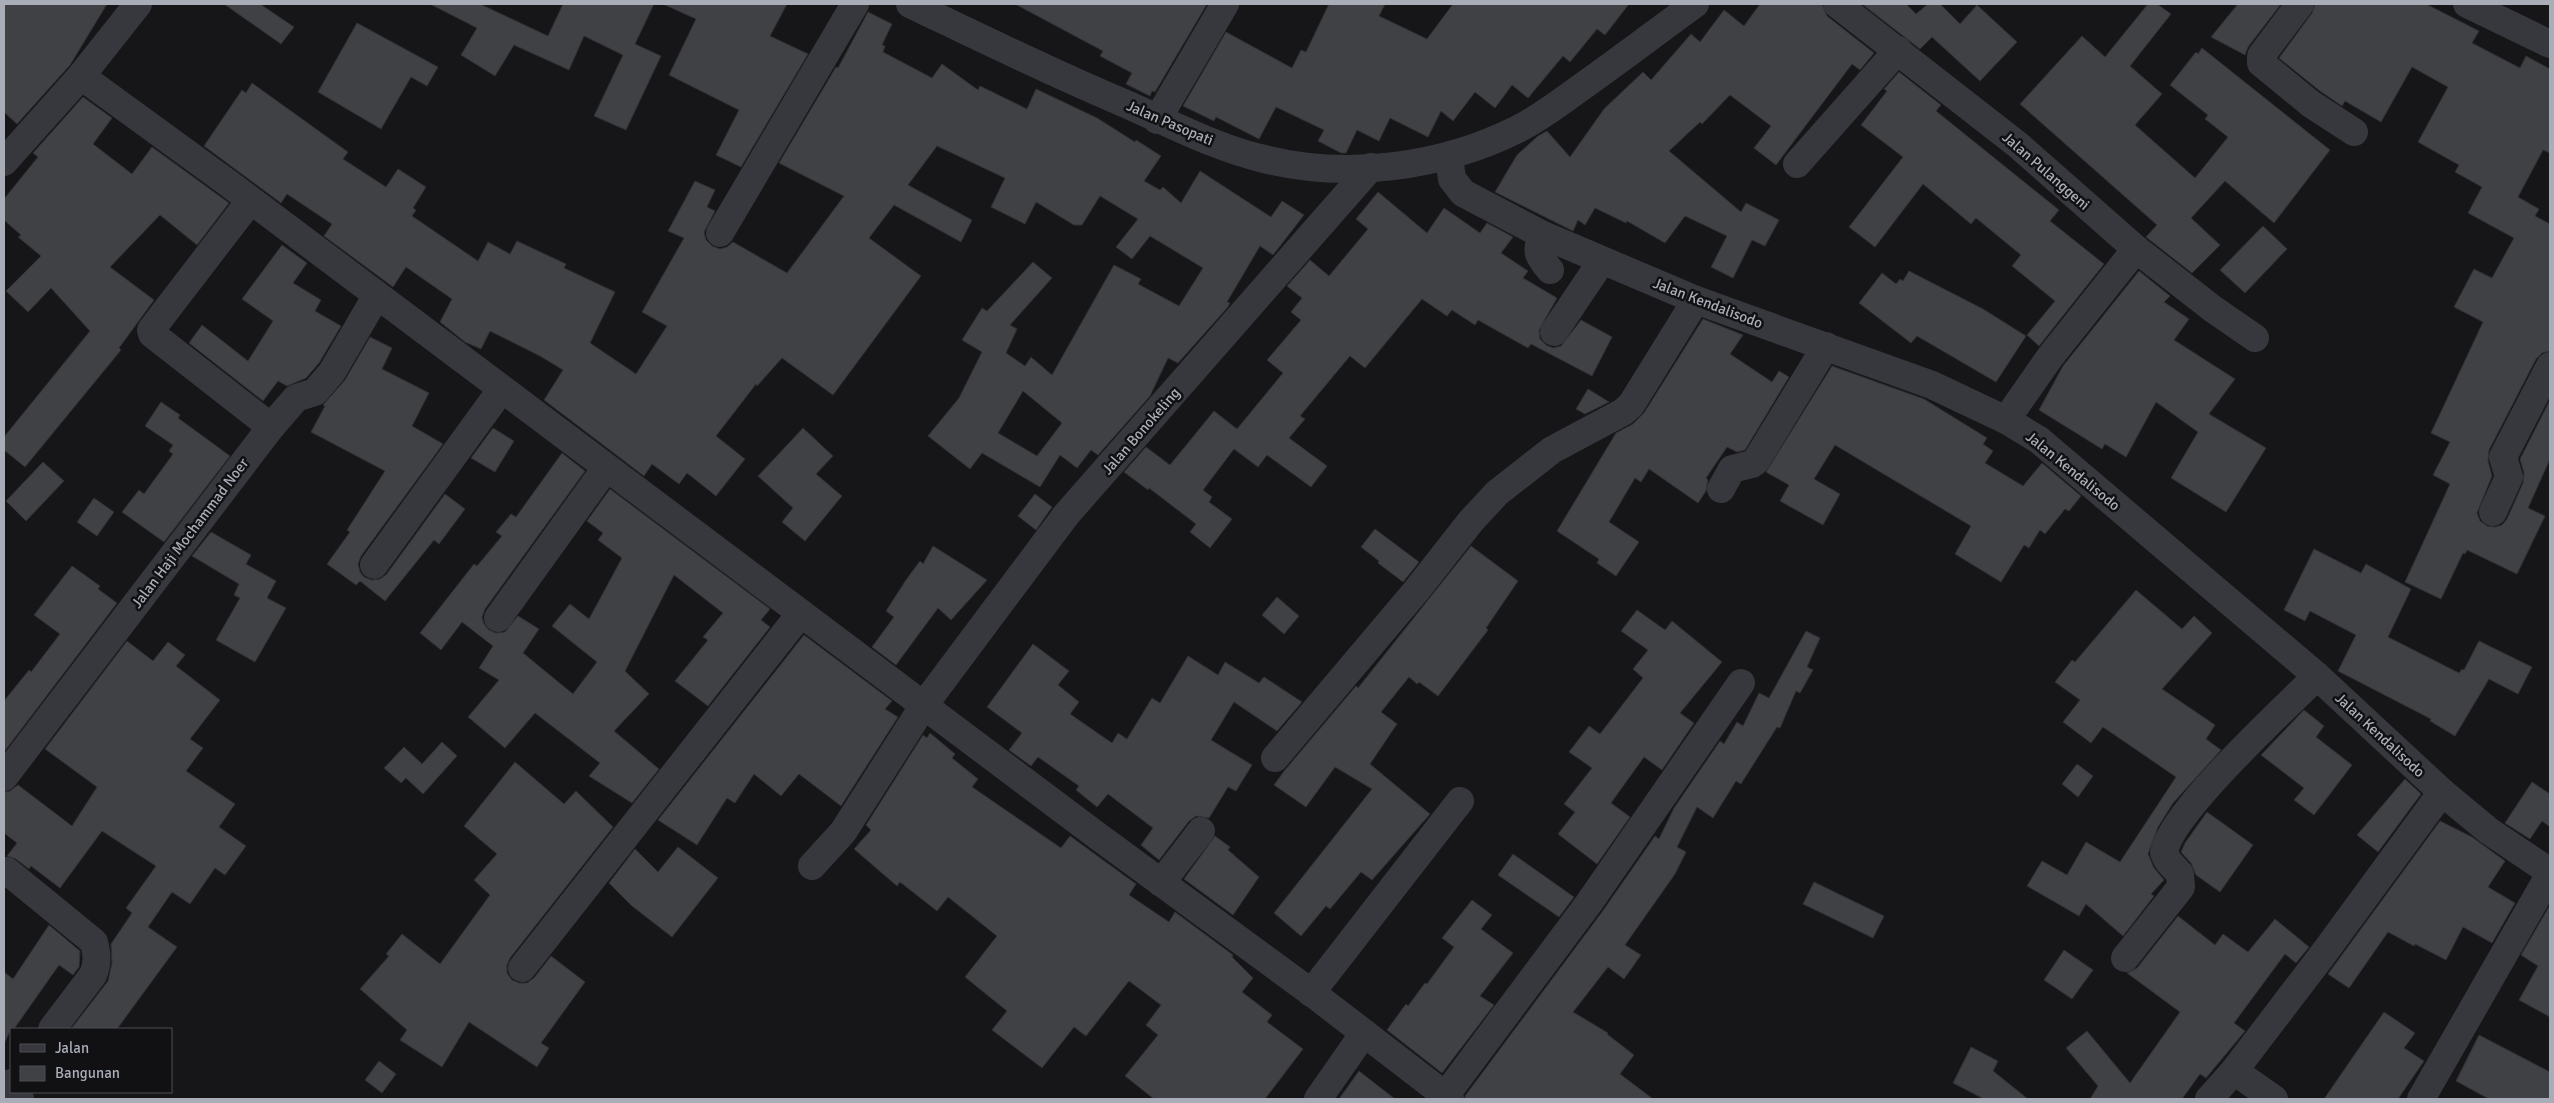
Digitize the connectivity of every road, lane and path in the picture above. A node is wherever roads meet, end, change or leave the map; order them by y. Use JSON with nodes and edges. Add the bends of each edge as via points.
{"nodes":[{"id":1,"x":138,"y":4,"type":"edge"},
{"id":2,"x":855,"y":4,"type":"edge"},
{"id":3,"x":910,"y":4,"type":"edge"},
{"id":4,"x":1224,"y":4,"type":"edge"},
{"id":5,"x":1695,"y":4,"type":"edge"},
{"id":6,"x":1837,"y":4,"type":"edge"},
{"id":7,"x":2300,"y":4,"type":"edge"},
{"id":8,"x":2467,"y":4,"type":"edge"},
{"id":9,"x":2550,"y":44,"type":"edge"},
{"id":10,"x":1898,"y":50,"type":"junction"},
{"id":11,"x":81,"y":76,"type":"junction"},
{"id":12,"x":1158,"y":120,"type":"junction"},
{"id":13,"x":2354,"y":132,"type":"dead end"},
{"id":14,"x":1449,"y":157,"type":"junction"},
{"id":15,"x":4,"y":162,"type":"edge"},
{"id":16,"x":1797,"y":164,"type":"dead end"},
{"id":17,"x":1371,"y":167,"type":"junction"},
{"id":18,"x":250,"y":200,"type":"junction"},
{"id":19,"x":720,"y":233,"type":"dead end"},
{"id":20,"x":1543,"y":235,"type":"junction"},
{"id":21,"x":2136,"y":249,"type":"junction"},
{"id":22,"x":1601,"y":262,"type":"junction"},
{"id":23,"x":1550,"y":270,"type":"dead end"},
{"id":24,"x":377,"y":295,"type":"junction"},
{"id":25,"x":1696,"y":300,"type":"junction"},
{"id":26,"x":1554,"y":332,"type":"dead end"},
{"id":27,"x":2255,"y":338,"type":"dead end"},
{"id":28,"x":1826,"y":346,"type":"junction"},
{"id":29,"x":2550,"y":366,"type":"edge"},
{"id":30,"x":501,"y":390,"type":"junction"},
{"id":31,"x":2006,"y":420,"type":"junction"},
{"id":32,"x":271,"y":427,"type":"junction"},
{"id":33,"x":606,"y":468,"type":"junction"},
{"id":34,"x":1721,"y":489,"type":"dead end"},
{"id":35,"x":2493,"y":512,"type":"dead end"},
{"id":36,"x":374,"y":566,"type":"dead end"},
{"id":37,"x":801,"y":613,"type":"junction"},
{"id":38,"x":498,"y":618,"type":"dead end"},
{"id":39,"x":2316,"y":676,"type":"junction"},
{"id":40,"x":1740,"y":683,"type":"dead end"},
{"id":41,"x":924,"y":705,"type":"junction"},
{"id":42,"x":1275,"y":758,"type":"dead end"},
{"id":43,"x":4,"y":777,"type":"edge"},
{"id":44,"x":2442,"y":792,"type":"junction"},
{"id":45,"x":1460,"y":801,"type":"dead end"},
{"id":46,"x":1201,"y":831,"type":"dead end"},
{"id":47,"x":812,"y":866,"type":"dead end"},
{"id":48,"x":5,"y":872,"type":"edge"},
{"id":49,"x":2550,"y":873,"type":"edge"},
{"id":50,"x":1161,"y":882,"type":"junction"},
{"id":51,"x":2125,"y":958,"type":"dead end"},
{"id":52,"x":522,"y":968,"type":"dead end"},
{"id":53,"x":1311,"y":993,"type":"junction"},
{"id":54,"x":53,"y":1028,"type":"edge"},
{"id":55,"x":1364,"y":1034,"type":"junction"},
{"id":56,"x":2234,"y":1071,"type":"junction"},
{"id":57,"x":1447,"y":1097,"type":"edge"},
{"id":58,"x":1318,"y":1099,"type":"edge"},
{"id":59,"x":2209,"y":1099,"type":"edge"},
{"id":60,"x":2274,"y":1099,"type":"edge"},
{"id":61,"x":2421,"y":1099,"type":"edge"}],
"edges":[{"from":1,"to":11,"type":"street"},
{"from":2,"to":19,"type":"street"},
{"from":3,"to":12,"type":"street","name":"Jalan Pasopati"},
{"from":4,"to":12,"type":"street"},
{"from":5,"to":14,"type":"street","name":"Jalan Pasopati","via":[[1519,129]]},
{"from":6,"to":10,"type":"street","name":"Jalan Pulanggeni"},
{"from":7,"to":13,"type":"street","via":[[2261,56],[2261,63],[2311,104]]},
{"from":8,"to":9,"type":"street"},
{"from":10,"to":16,"type":"street"},
{"from":10,"to":21,"type":"street","name":"Jalan Pulanggeni","via":[[2018,145]]},
{"from":11,"to":15,"type":"street"},
{"from":11,"to":18,"type":"street"},
{"from":12,"to":17,"type":"street","name":"Jalan Pasopati","via":[[1263,159],[1331,168]]},
{"from":14,"to":17,"type":"street","name":"Jalan Pasopati"},
{"from":14,"to":20,"type":"street","name":"Jalan Kendalisodo","via":[[1452,179],[1463,193]]},
{"from":17,"to":41,"type":"street","name":"Jalan Bonokeling","via":[[1066,515]]},
{"from":18,"to":24,"type":"street"},
{"from":18,"to":32,"type":"street","via":[[151,330]]},
{"from":20,"to":22,"type":"street","name":"Jalan Kendalisodo"},
{"from":20,"to":23,"type":"street","via":[[1537,252]]},
{"from":21,"to":27,"type":"street","name":"Jalan Pulanggeni"},
{"from":21,"to":31,"type":"street","via":[[2050,357]]},
{"from":22,"to":25,"type":"street","name":"Jalan Kendalisodo"},
{"from":22,"to":26,"type":"street"},
{"from":24,"to":30,"type":"street"},
{"from":24,"to":32,"type":"street","name":"Jalan Haji Mochammad Noer","via":[[332,372],[315,392],[296,398]]},
{"from":25,"to":28,"type":"street","name":"Jalan Kendalisodo"},
{"from":25,"to":42,"type":"street","via":[[1631,405],[1624,412],[1552,450],[1497,493],[1470,521],[1416,592]]},
{"from":28,"to":31,"type":"street","name":"Jalan Kendalisodo","via":[[1932,385]]},
{"from":28,"to":34,"type":"street","via":[[1756,461],[1732,469]]},
{"from":29,"to":35,"type":"street","via":[[2503,457],[2509,477]]},
{"from":30,"to":33,"type":"street"},
{"from":30,"to":36,"type":"street"},
{"from":31,"to":39,"type":"street","name":"Jalan Kendalisodo","via":[[2039,440]]},
{"from":32,"to":43,"type":"street","name":"Jalan Haji Mochammad Noer"},
{"from":33,"to":37,"type":"street"},
{"from":33,"to":38,"type":"street"},
{"from":37,"to":41,"type":"street"},
{"from":37,"to":52,"type":"street"},
{"from":39,"to":44,"type":"street","name":"Jalan Kendalisodo"},
{"from":39,"to":51,"type":"street","via":[[2204,791],[2170,835],[2164,853],[2180,874],[2181,887]]},
{"from":40,"to":57,"type":"street","via":[[1589,903]]},
{"from":41,"to":47,"type":"street","name":"Jalan Bonokeling","via":[[843,832]]},
{"from":41,"to":50,"type":"street"},
{"from":44,"to":49,"type":"street","name":"Jalan Kendalisodo","via":[[2489,832]]},
{"from":44,"to":56,"type":"street"},
{"from":45,"to":53,"type":"street"},
{"from":46,"to":50,"type":"street"},
{"from":48,"to":54,"type":"street","via":[[94,942],[97,966],[93,975]]},
{"from":49,"to":61,"type":"street"},
{"from":50,"to":53,"type":"street"},
{"from":53,"to":55,"type":"street"},
{"from":55,"to":57,"type":"street"},
{"from":55,"to":58,"type":"street"},
{"from":56,"to":59,"type":"street"},
{"from":56,"to":60,"type":"street"}]}
